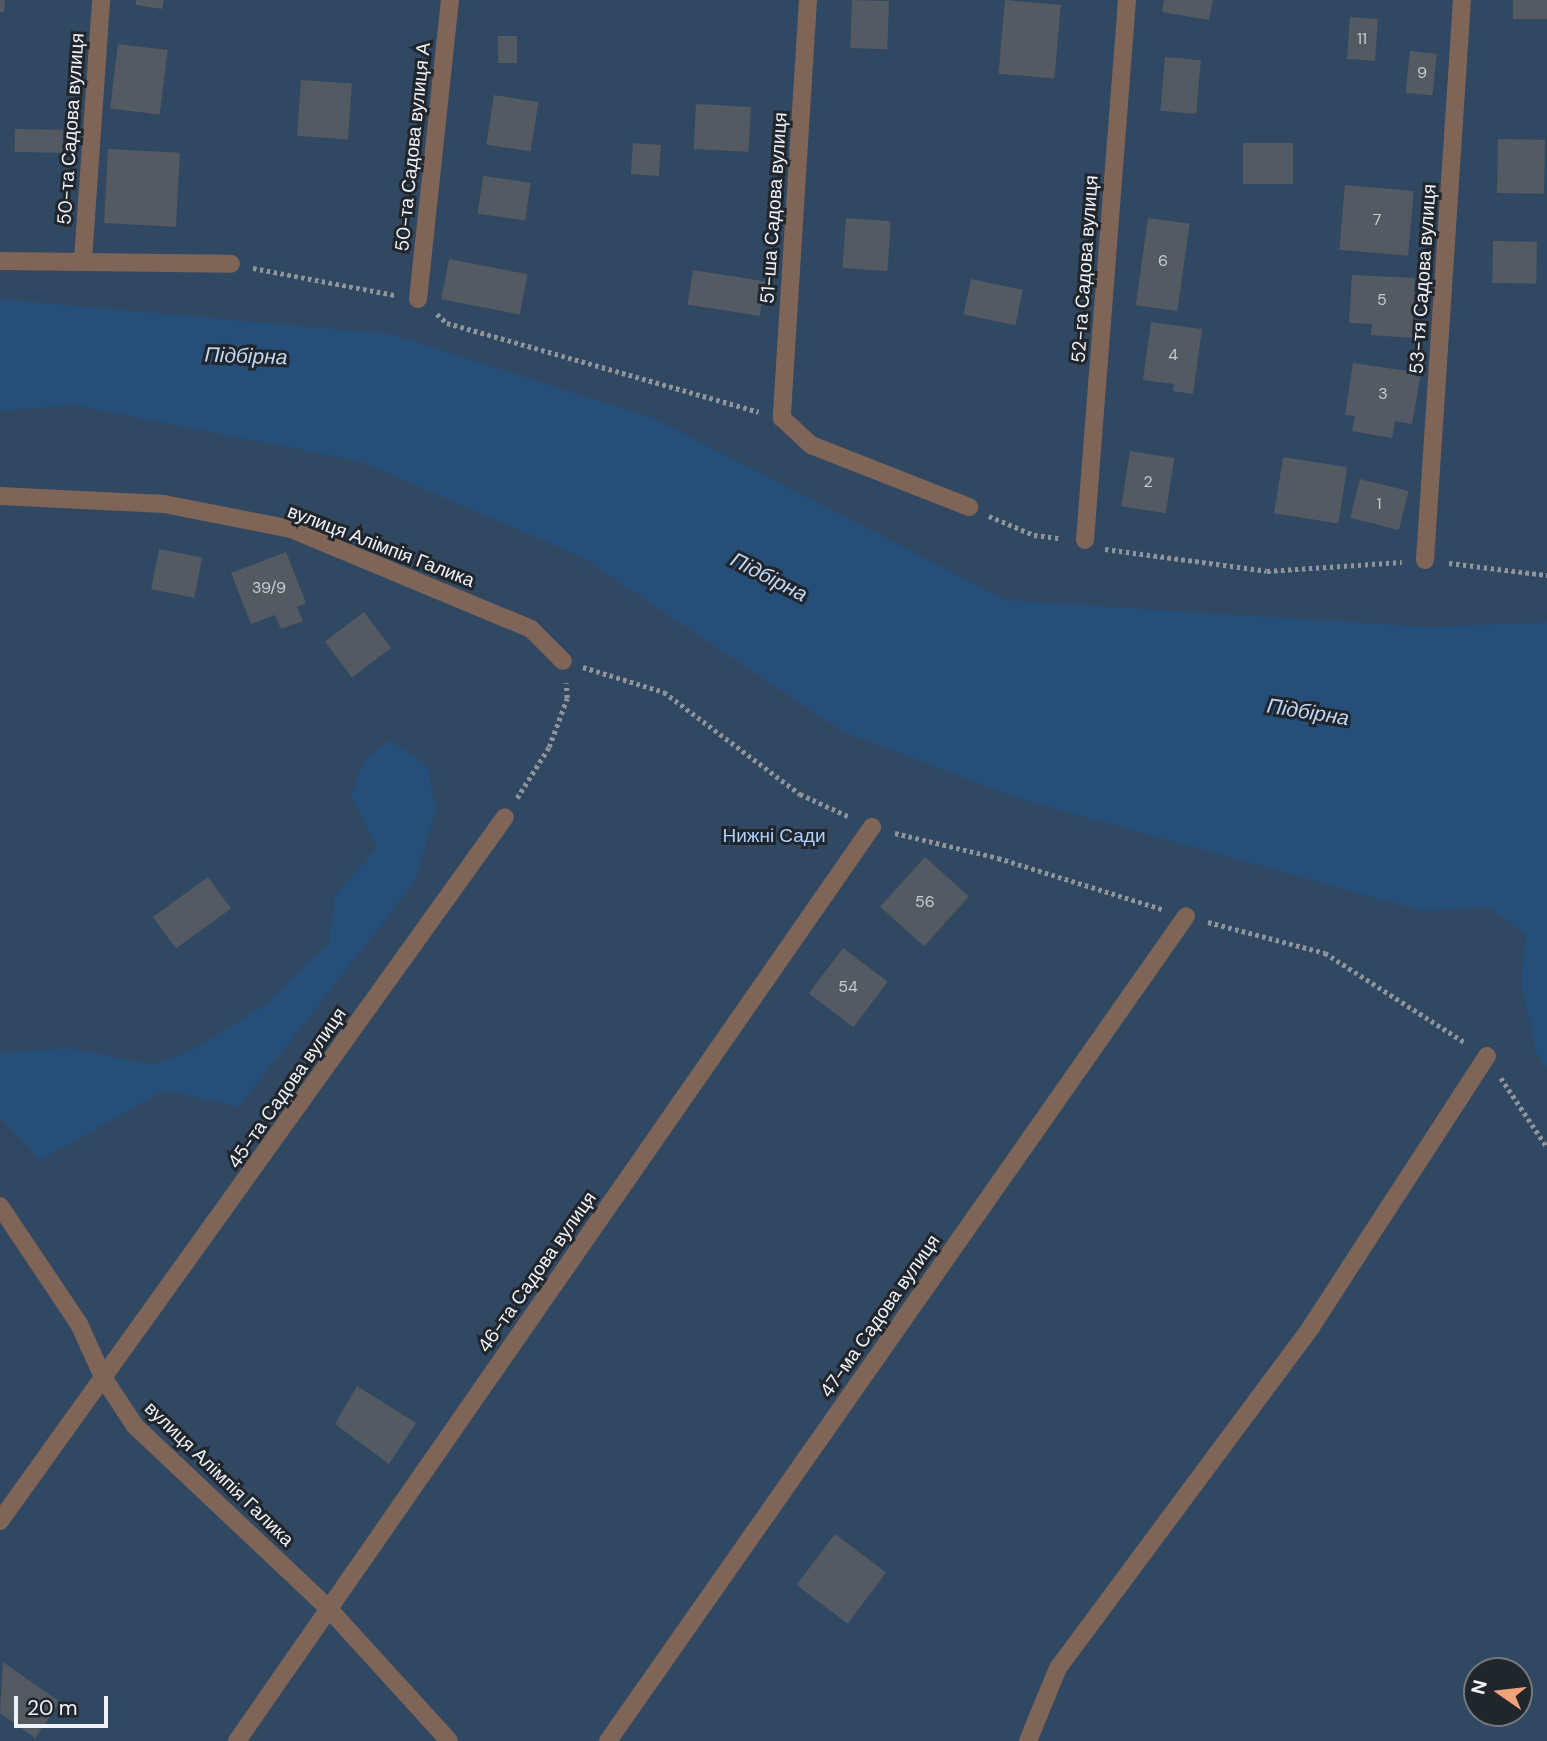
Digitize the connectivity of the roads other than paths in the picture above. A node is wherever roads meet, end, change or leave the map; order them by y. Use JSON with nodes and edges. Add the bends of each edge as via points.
{"nodes":[{"id":1,"x":101,"y":0,"type":"edge"},
{"id":2,"x":450,"y":0,"type":"edge"},
{"id":3,"x":808,"y":0,"type":"edge"},
{"id":4,"x":1127,"y":0,"type":"edge"},
{"id":5,"x":1462,"y":0,"type":"edge"},
{"id":6,"x":83,"y":260,"type":"junction"},
{"id":7,"x":0,"y":261,"type":"edge"},
{"id":8,"x":231,"y":264,"type":"road end"},
{"id":9,"x":418,"y":299,"type":"road end"},
{"id":10,"x":0,"y":496,"type":"edge"},
{"id":11,"x":969,"y":507,"type":"road end"},
{"id":12,"x":1085,"y":540,"type":"road end"},
{"id":13,"x":1425,"y":560,"type":"road end"},
{"id":14,"x":563,"y":661,"type":"road end"},
{"id":15,"x":505,"y":817,"type":"road end"},
{"id":16,"x":872,"y":827,"type":"road end"},
{"id":17,"x":1186,"y":916,"type":"road end"},
{"id":18,"x":1487,"y":1056,"type":"road end"},
{"id":19,"x":0,"y":1206,"type":"edge"},
{"id":20,"x":104,"y":1379,"type":"junction"},
{"id":21,"x":0,"y":1521,"type":"edge"},
{"id":22,"x":329,"y":1609,"type":"junction"},
{"id":23,"x":237,"y":1741,"type":"edge"},
{"id":24,"x":449,"y":1741,"type":"edge"},
{"id":25,"x":608,"y":1741,"type":"edge"},
{"id":26,"x":1028,"y":1741,"type":"edge"}],
"edges":[{"from":1,"to":6,"type":"street","name":"50-та Садова вулиця"},
{"from":2,"to":9,"type":"street","name":"50-та Садова вулиця А"},
{"from":3,"to":11,"type":"street","name":"51-ша Садова вулиця","via":[[782,418],[811,445]]},
{"from":4,"to":12,"type":"street","name":"52-га Садова вулиця"},
{"from":5,"to":13,"type":"street","name":"53-тя Садова вулиця"},
{"from":6,"to":7,"type":"street"},
{"from":6,"to":8,"type":"street"},
{"from":10,"to":14,"type":"street","name":"вулиця Алімпія Галика","via":[[164,504],[291,529],[531,629]]},
{"from":15,"to":20,"type":"street","name":"45-та Садова вулиця"},
{"from":16,"to":22,"type":"street","name":"46-та Садова вулиця"},
{"from":17,"to":25,"type":"street","name":"47-ма Садова вулиця"},
{"from":18,"to":26,"type":"street","via":[[1311,1327],[1058,1668]]},
{"from":19,"to":20,"type":"street","name":"вулиця Алімпія Галика","via":[[79,1324]]},
{"from":20,"to":21,"type":"street","name":"45-та Садова вулиця"},
{"from":20,"to":22,"type":"street","name":"вулиця Алімпія Галика","via":[[135,1426]]},
{"from":22,"to":23,"type":"street","name":"46-та Садова вулиця"},
{"from":22,"to":24,"type":"street","name":"вулиця Алімпія Галика"}]}
